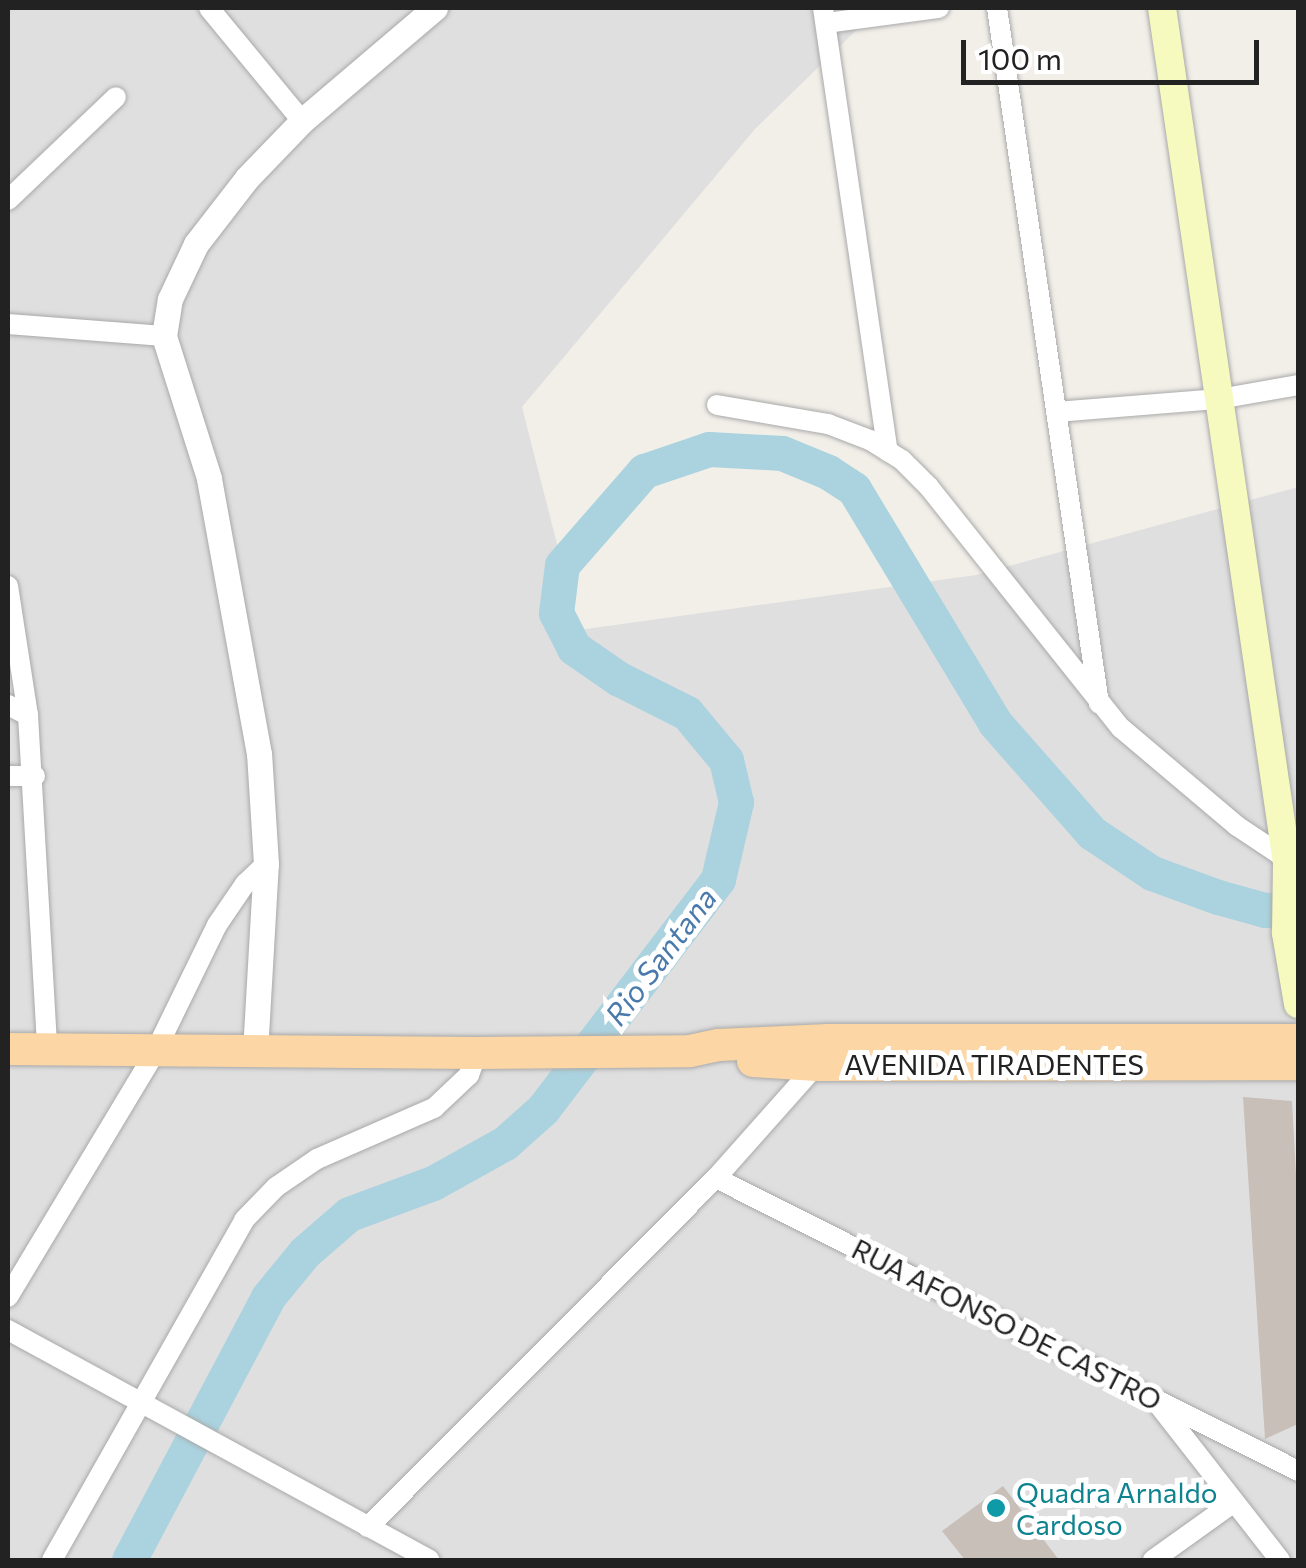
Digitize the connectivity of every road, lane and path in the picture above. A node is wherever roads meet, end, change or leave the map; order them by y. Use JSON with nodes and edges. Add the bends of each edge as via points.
{"nodes":[{"id":1,"x":209,"y":8,"type":"edge"},
{"id":2,"x":939,"y":8,"type":"edge"},
{"id":3,"x":997,"y":8,"type":"edge"},
{"id":4,"x":1162,"y":8,"type":"edge"},
{"id":5,"x":429,"y":9,"type":"edge"},
{"id":6,"x":824,"y":15,"type":"edge"},
{"id":7,"x":116,"y":96,"type":"dead end"},
{"id":8,"x":302,"y":121,"type":"junction"},
{"id":9,"x":8,"y":200,"type":"edge"},
{"id":10,"x":8,"y":324,"type":"edge"},
{"id":11,"x":164,"y":336,"type":"junction"},
{"id":12,"x":1298,"y":386,"type":"edge"},
{"id":13,"x":1219,"y":399,"type":"junction"},
{"id":14,"x":717,"y":405,"type":"dead end"},
{"id":15,"x":1056,"y":412,"type":"junction"},
{"id":16,"x":888,"y":451,"type":"junction"},
{"id":17,"x":8,"y":586,"type":"edge"},
{"id":18,"x":8,"y":705,"type":"edge"},
{"id":19,"x":1100,"y":706,"type":"junction"},
{"id":20,"x":28,"y":715,"type":"junction"},
{"id":21,"x":8,"y":776,"type":"edge"},
{"id":22,"x":34,"y":776,"type":"junction"},
{"id":23,"x":266,"y":864,"type":"junction"},
{"id":24,"x":1293,"y":864,"type":"edge"},
{"id":25,"x":1298,"y":1004,"type":"edge"},
{"id":26,"x":1298,"y":1040,"type":"edge"},
{"id":27,"x":8,"y":1049,"type":"edge"},
{"id":28,"x":47,"y":1050,"type":"junction"},
{"id":29,"x":155,"y":1052,"type":"junction"},
{"id":30,"x":255,"y":1052,"type":"junction"},
{"id":31,"x":476,"y":1053,"type":"junction"},
{"id":32,"x":823,"y":1053,"type":"junction"},
{"id":33,"x":1298,"y":1064,"type":"edge"},
{"id":34,"x":716,"y":1178,"type":"junction"},
{"id":35,"x":8,"y":1297,"type":"edge"},
{"id":36,"x":8,"y":1330,"type":"edge"},
{"id":37,"x":1154,"y":1398,"type":"junction"},
{"id":38,"x":139,"y":1404,"type":"junction"},
{"id":39,"x":1298,"y":1471,"type":"edge"},
{"id":40,"x":1234,"y":1502,"type":"junction"},
{"id":41,"x":368,"y":1526,"type":"junction"},
{"id":42,"x":52,"y":1560,"type":"edge"},
{"id":43,"x":428,"y":1560,"type":"edge"},
{"id":44,"x":1153,"y":1560,"type":"edge"},
{"id":45,"x":1280,"y":1560,"type":"edge"}],
"edges":[{"from":1,"to":8,"type":"street"},
{"from":2,"to":6,"type":"street"},
{"from":3,"to":15,"type":"street"},
{"from":4,"to":13,"type":"main road"},
{"from":5,"to":8,"type":"street"},
{"from":6,"to":16,"type":"street"},
{"from":7,"to":9,"type":"street"},
{"from":8,"to":11,"type":"street","via":[[196,244],[170,299]]},
{"from":10,"to":11,"type":"street"},
{"from":11,"to":23,"type":"street","via":[[210,478],[242,642]]},
{"from":12,"to":13,"type":"street"},
{"from":13,"to":15,"type":"street"},
{"from":13,"to":24,"type":"main road"},
{"from":14,"to":16,"type":"street","via":[[816,420]]},
{"from":15,"to":19,"type":"street"},
{"from":16,"to":19,"type":"street","via":[[929,488]]},
{"from":17,"to":20,"type":"street"},
{"from":18,"to":20,"type":"street"},
{"from":19,"to":24,"type":"street","via":[[1144,751]]},
{"from":20,"to":22,"type":"street"},
{"from":21,"to":22,"type":"street"},
{"from":22,"to":28,"type":"street"},
{"from":23,"to":29,"type":"street","via":[[217,924]]},
{"from":23,"to":30,"type":"street"},
{"from":24,"to":25,"type":"main road","via":[[1286,933]]},
{"from":26,"to":32,"type":"main road"},
{"from":27,"to":28,"type":"main road","name":"AVENIDA TIRADENTES"},
{"from":28,"to":29,"type":"main road","name":"AVENIDA TIRADENTES"},
{"from":29,"to":30,"type":"main road","name":"AVENIDA TIRADENTES"},
{"from":29,"to":35,"type":"street"},
{"from":30,"to":31,"type":"main road","name":"AVENIDA TIRADENTES"},
{"from":31,"to":32,"type":"main road","name":"AVENIDA TIRADENTES"},
{"from":31,"to":38,"type":"street","via":[[469,1075],[434,1108],[318,1158],[255,1209]]},
{"from":32,"to":33,"type":"main road","name":"AVENIDA TIRADENTES"},
{"from":32,"to":34,"type":"street"},
{"from":34,"to":37,"type":"street","name":"RUA AFONSO DE CASTRO"},
{"from":34,"to":41,"type":"street"},
{"from":36,"to":38,"type":"street"},
{"from":37,"to":39,"type":"street","name":"RUA AFONSO DE CASTRO"},
{"from":37,"to":40,"type":"street"},
{"from":38,"to":41,"type":"street"},
{"from":38,"to":42,"type":"street"},
{"from":40,"to":44,"type":"street"},
{"from":40,"to":45,"type":"street"},
{"from":41,"to":43,"type":"street"}]}
